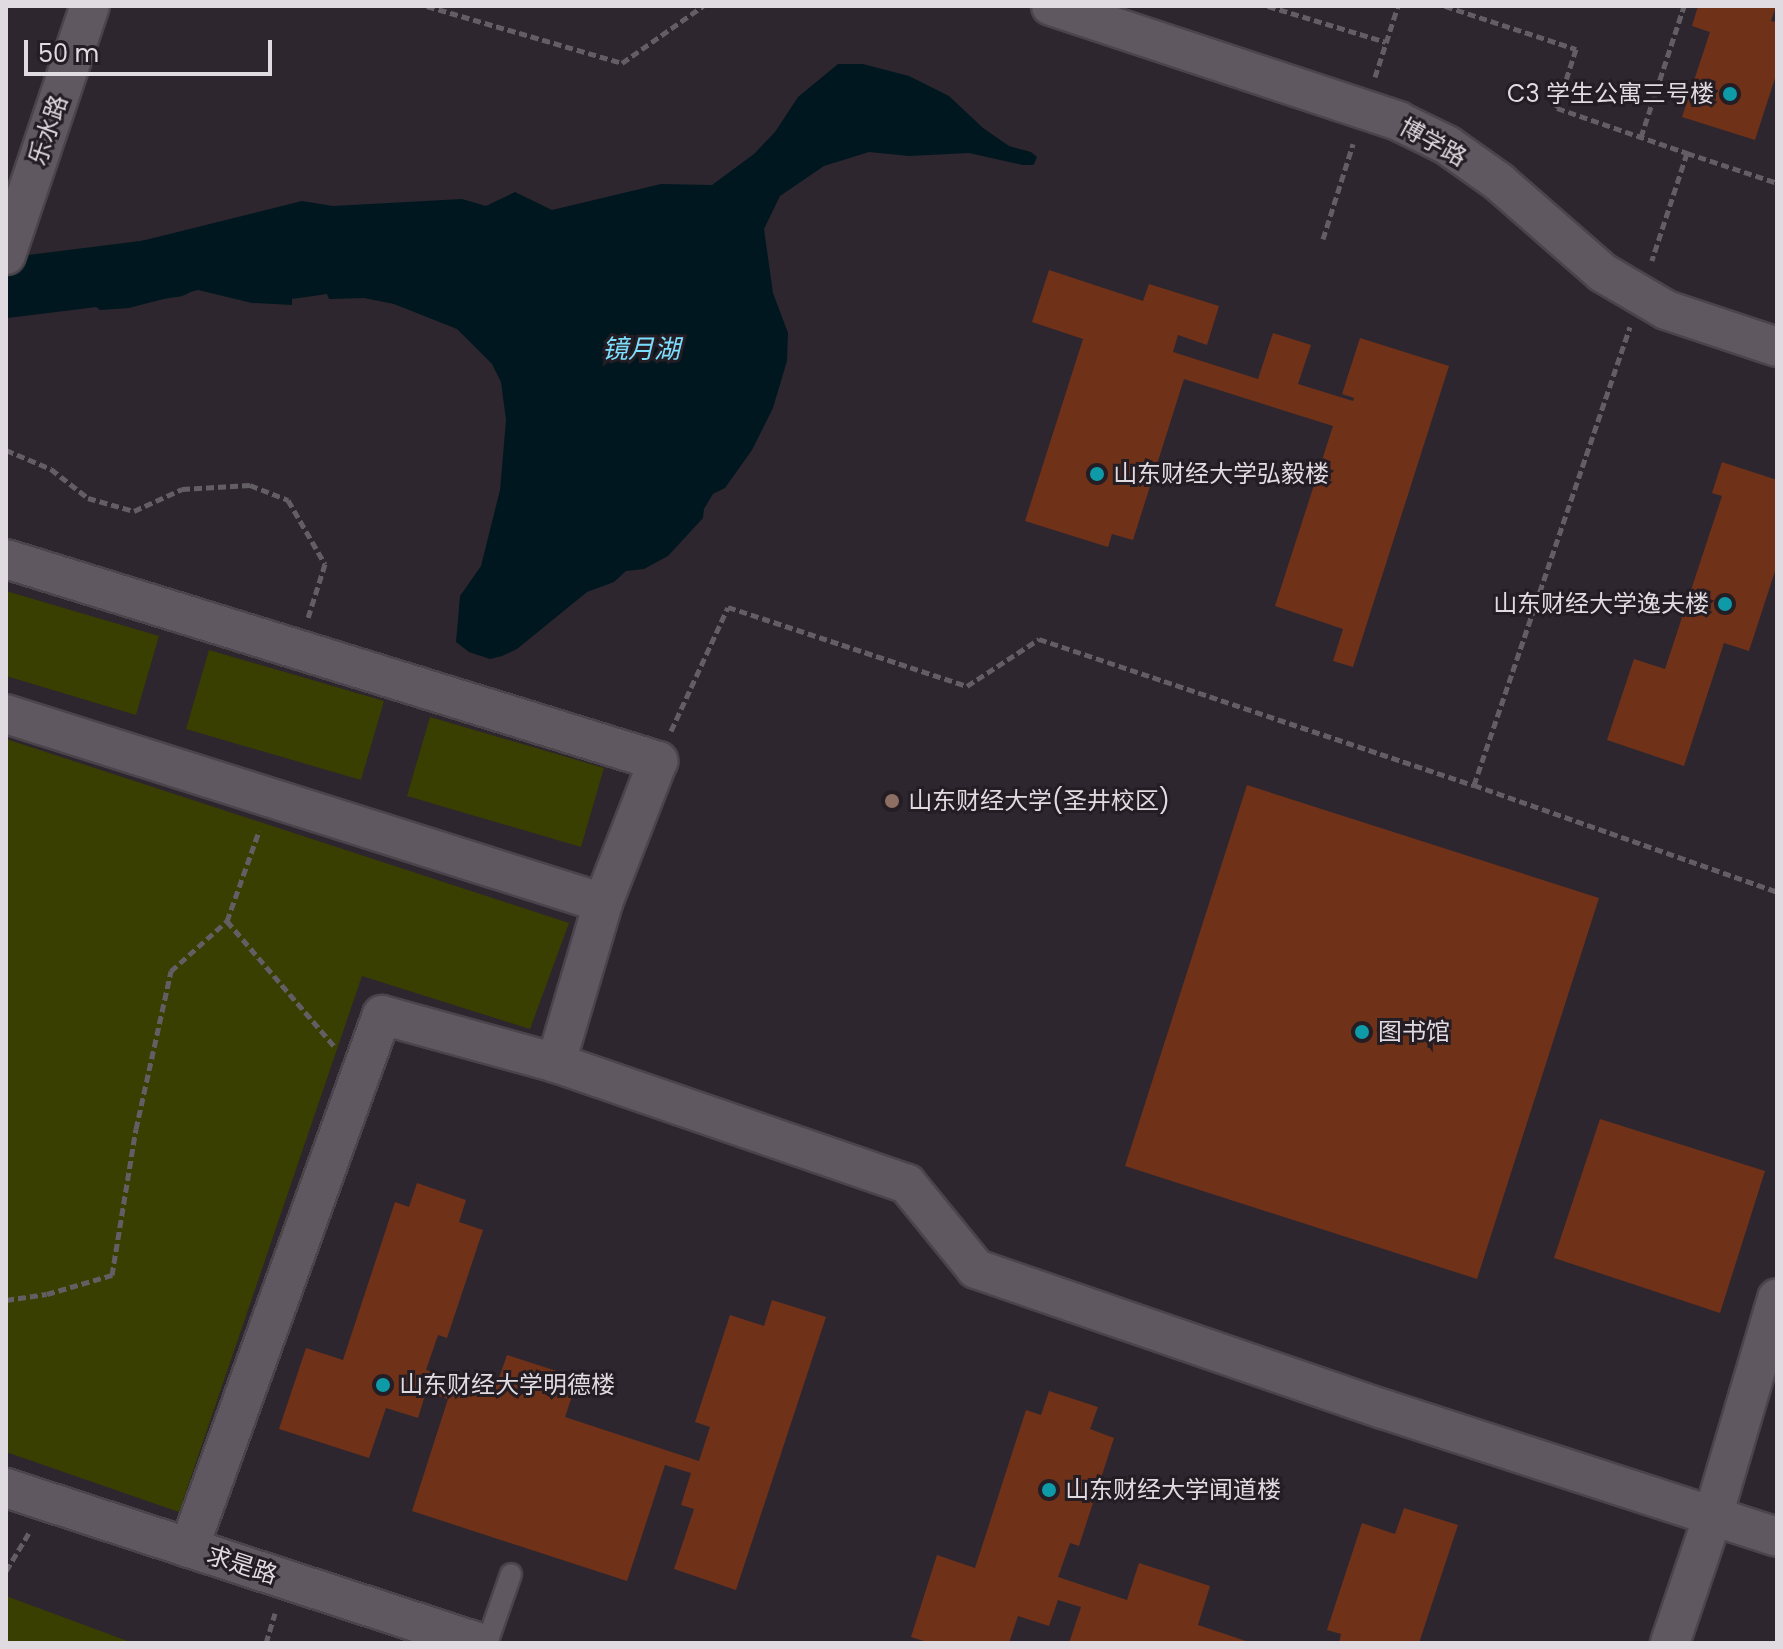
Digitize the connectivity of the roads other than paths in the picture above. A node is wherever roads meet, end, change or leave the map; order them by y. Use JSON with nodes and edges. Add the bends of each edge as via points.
{"nodes":[{"id":1,"x":90,"y":6,"type":"edge"},
{"id":2,"x":1051,"y":6,"type":"edge"},
{"id":3,"x":8,"y":250,"type":"edge"},
{"id":4,"x":1777,"y":347,"type":"edge"},
{"id":5,"x":6,"y":559,"type":"edge"},
{"id":6,"x":6,"y":714,"type":"edge"},
{"id":7,"x":603,"y":903,"type":"junction"},
{"id":8,"x":556,"y":1063,"type":"junction"},
{"id":9,"x":1777,"y":1298,"type":"edge"},
{"id":10,"x":6,"y":1488,"type":"edge"},
{"id":11,"x":1713,"y":1516,"type":"junction"},
{"id":12,"x":1777,"y":1537,"type":"edge"},
{"id":13,"x":189,"y":1548,"type":"junction"},
{"id":14,"x":511,"y":1574,"type":"dead end"},
{"id":15,"x":479,"y":1643,"type":"edge"},
{"id":16,"x":487,"y":1643,"type":"edge"},
{"id":17,"x":1670,"y":1643,"type":"edge"}],
"edges":[{"from":1,"to":3,"type":"street","name":"乐水路"},
{"from":2,"to":4,"type":"street","name":"博学路","via":[[1364,110],[1447,145],[1499,182],[1603,273],[1666,310]]},
{"from":5,"to":7,"type":"street","via":[[658,761]]},
{"from":6,"to":7,"type":"street"},
{"from":7,"to":8,"type":"street"},
{"from":8,"to":11,"type":"street","via":[[907,1184],[976,1269]]},
{"from":8,"to":13,"type":"street","via":[[382,1015]]},
{"from":9,"to":11,"type":"street"},
{"from":10,"to":13,"type":"street","name":"求是路"},
{"from":11,"to":12,"type":"street"},
{"from":11,"to":17,"type":"street"},
{"from":13,"to":15,"type":"street","name":"求是路"},
{"from":14,"to":16,"type":"lane"}]}
